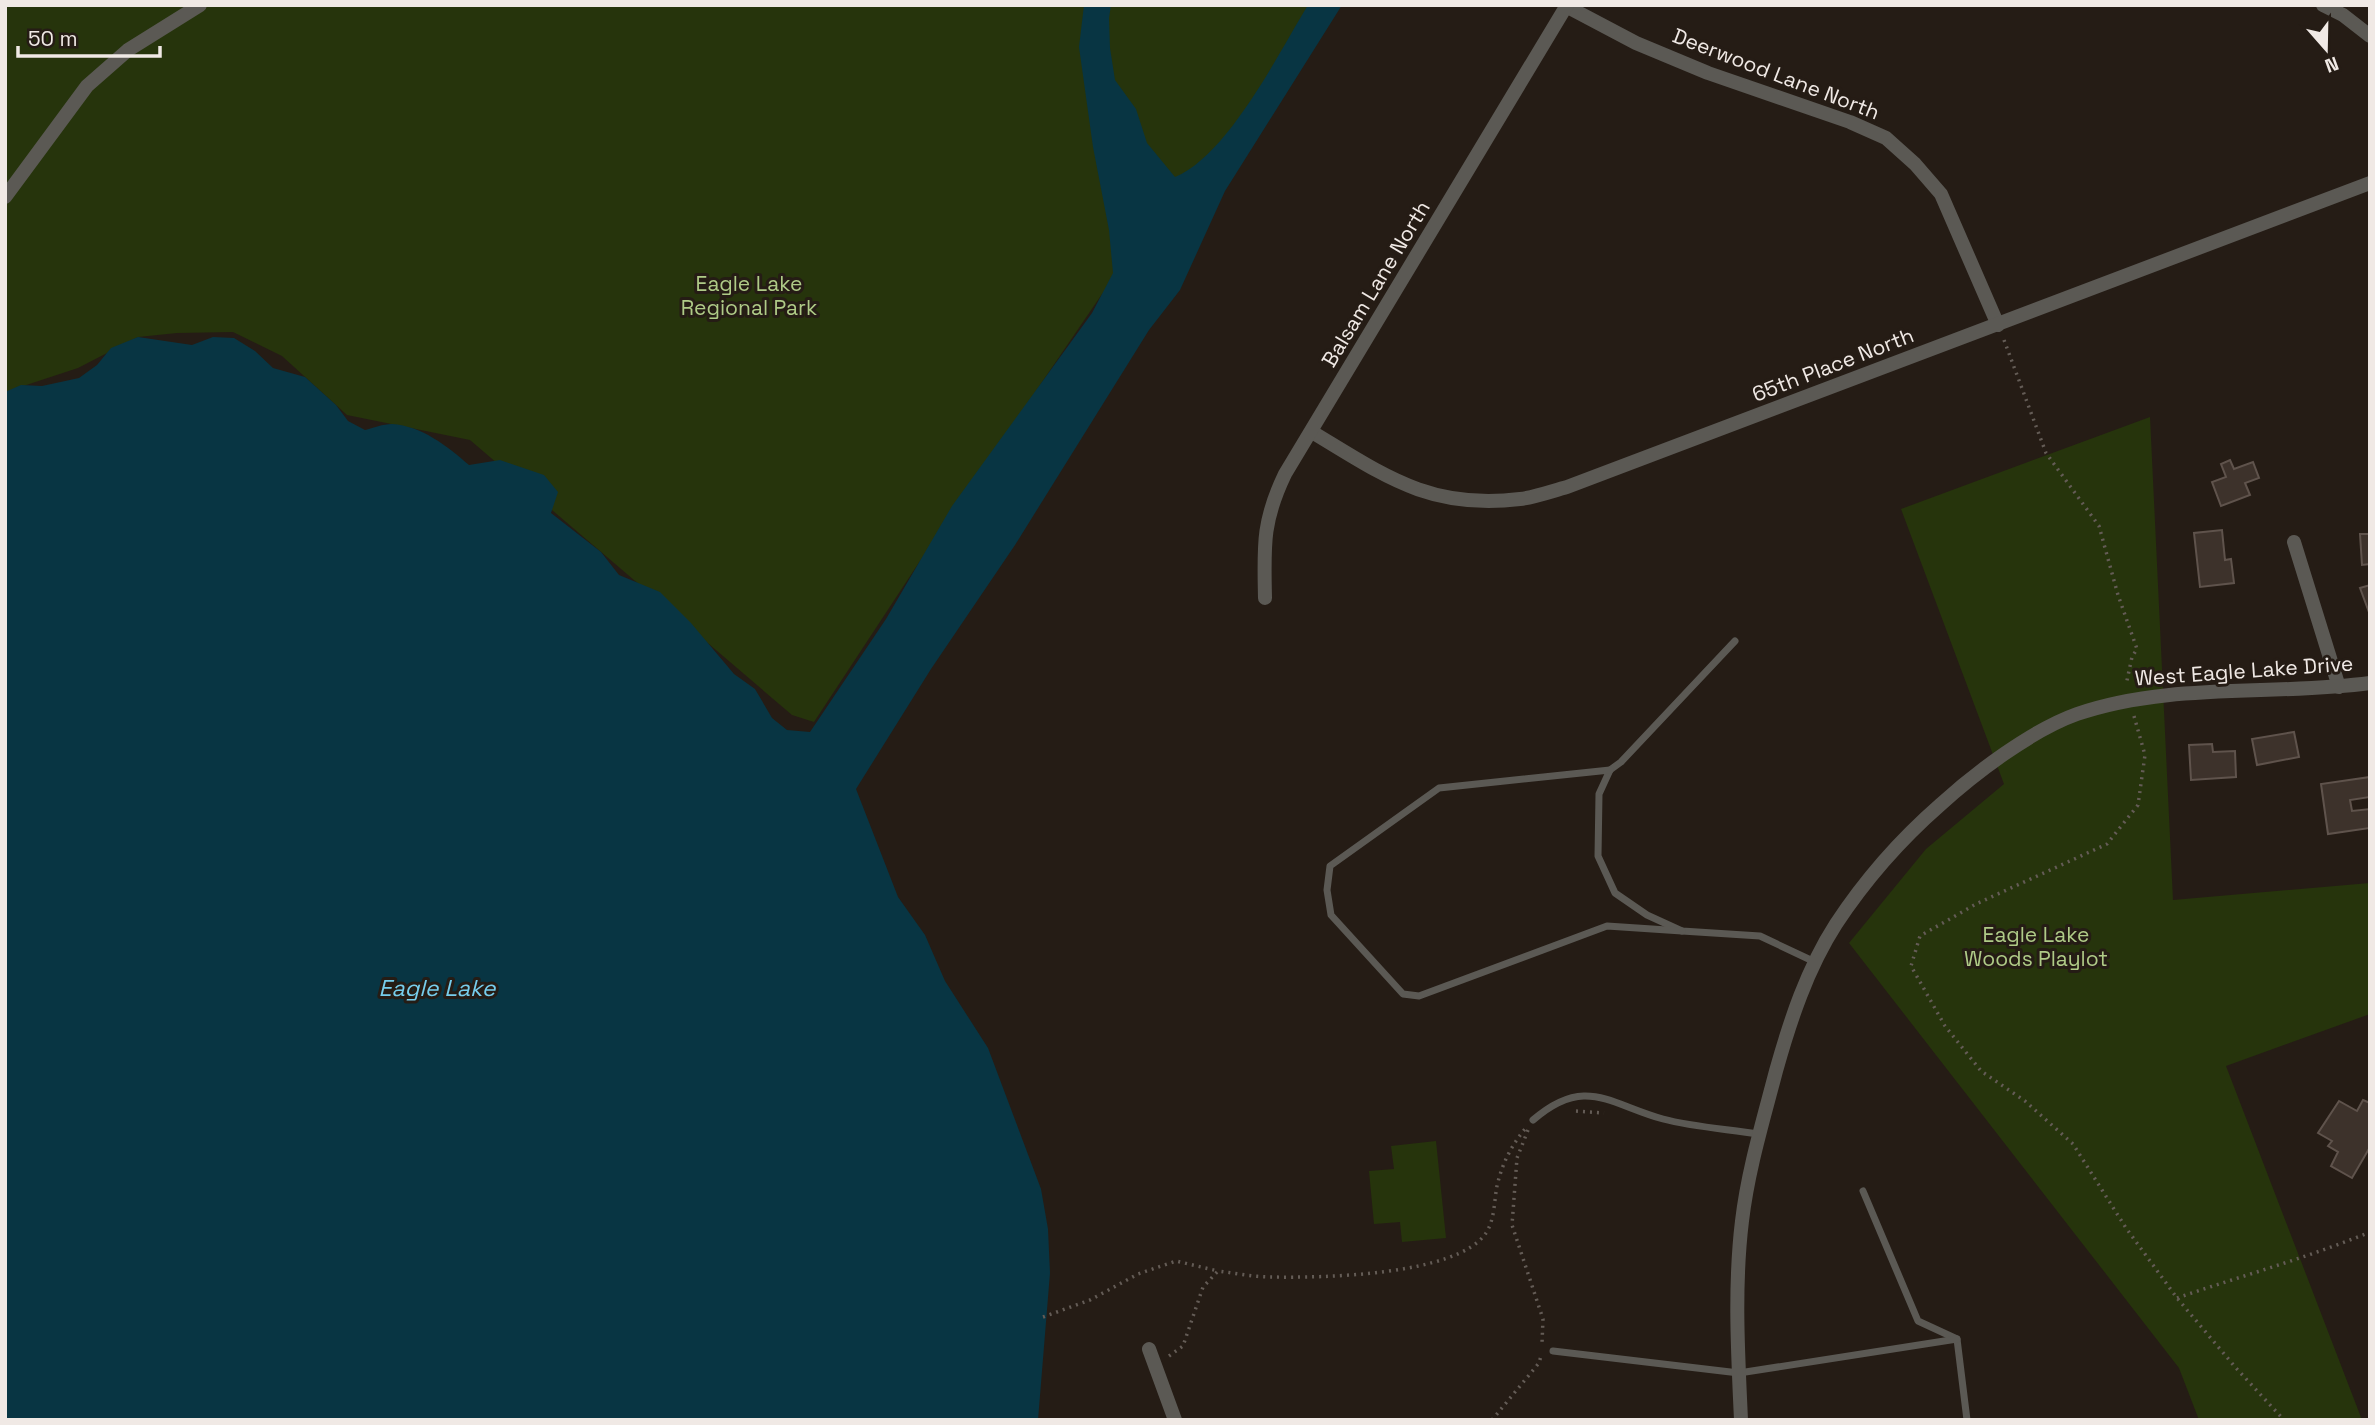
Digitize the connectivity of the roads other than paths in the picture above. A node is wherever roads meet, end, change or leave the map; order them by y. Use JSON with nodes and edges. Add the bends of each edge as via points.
{"nodes":[{"id":1,"x":200,"y":5,"type":"edge"},
{"id":2,"x":1566,"y":5,"type":"edge"},
{"id":3,"x":2323,"y":5,"type":"edge"},
{"id":4,"x":2370,"y":36,"type":"edge"},
{"id":5,"x":2370,"y":183,"type":"edge"},
{"id":6,"x":5,"y":197,"type":"edge"},
{"id":7,"x":1998,"y":325,"type":"junction"},
{"id":8,"x":1312,"y":432,"type":"junction"},
{"id":9,"x":2294,"y":542,"type":"dead end"},
{"id":10,"x":1265,"y":598,"type":"dead end"},
{"id":11,"x":1735,"y":641,"type":"dead end"},
{"id":12,"x":2370,"y":683,"type":"edge"},
{"id":13,"x":2339,"y":687,"type":"junction"},
{"id":14,"x":1610,"y":770,"type":"junction"},
{"id":15,"x":1682,"y":931,"type":"junction"},
{"id":16,"x":1815,"y":962,"type":"junction"},
{"id":17,"x":1533,"y":1120,"type":"road end"},
{"id":18,"x":1760,"y":1134,"type":"junction"},
{"id":19,"x":1863,"y":1191,"type":"dead end"},
{"id":20,"x":1956,"y":1339,"type":"junction"},
{"id":21,"x":1149,"y":1349,"type":"dead end"},
{"id":22,"x":1553,"y":1351,"type":"dead end"},
{"id":23,"x":1739,"y":1373,"type":"junction"},
{"id":24,"x":1175,"y":1420,"type":"edge"},
{"id":25,"x":1741,"y":1420,"type":"edge"},
{"id":26,"x":1967,"y":1420,"type":"edge"}],
"edges":[{"from":1,"to":6,"type":"street","via":[[128,50],[87,86]]},
{"from":2,"to":7,"type":"street","name":"Deerwood Lane North","via":[[1708,73],[1850,121],[1886,138],[1941,194]]},
{"from":2,"to":8,"type":"street","name":"Balsam Lane North"},
{"from":3,"to":4,"type":"street"},
{"from":5,"to":7,"type":"street","name":"65th Place North"},
{"from":7,"to":8,"type":"street","name":"65th Place North","via":[[1567,487],[1523,499],[1480,502],[1443,498],[1405,486]]},
{"from":8,"to":10,"type":"street","name":"Balsam Lane North","via":[[1271,502],[1265,533]]},
{"from":9,"to":13,"type":"street"},
{"from":11,"to":14,"type":"lane"},
{"from":12,"to":13,"type":"street","name":"West Eagle Lake Drive"},
{"from":13,"to":16,"type":"street","name":"West Eagle Lake Drive","via":[[2130,700],[2073,715],[2042,731],[1983,768],[1904,838],[1868,880]]},
{"from":14,"to":15,"type":"lane","via":[[1599,794],[1598,856],[1615,893]]},
{"from":14,"to":15,"type":"lane","via":[[1439,789],[1330,866],[1331,915],[1403,994],[1419,996],[1607,926]]},
{"from":15,"to":16,"type":"lane","via":[[1760,936]]},
{"from":16,"to":18,"type":"street","name":"West Eagle Lake Drive","via":[[1788,1027]]},
{"from":17,"to":18,"type":"lane","via":[[1550,1105],[1582,1095],[1613,1099],[1663,1119]]},
{"from":18,"to":23,"type":"street","name":"West Eagle Lake Drive","via":[[1742,1221]]},
{"from":19,"to":20,"type":"lane","via":[[1918,1321]]},
{"from":20,"to":23,"type":"lane"},
{"from":20,"to":26,"type":"lane"},
{"from":21,"to":24,"type":"street"},
{"from":22,"to":23,"type":"lane"},
{"from":23,"to":25,"type":"street","name":"West Eagle Lake Drive"}]}
